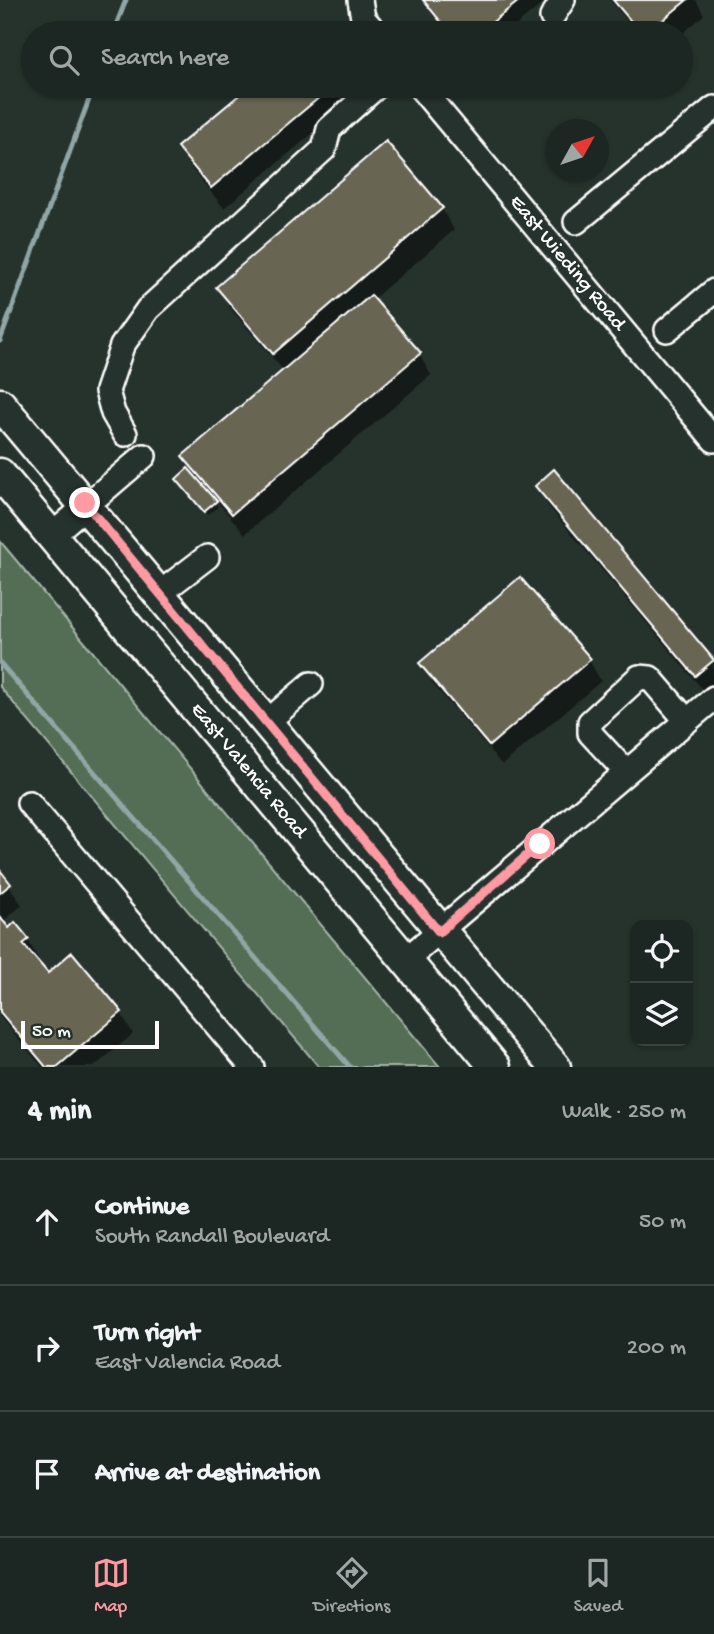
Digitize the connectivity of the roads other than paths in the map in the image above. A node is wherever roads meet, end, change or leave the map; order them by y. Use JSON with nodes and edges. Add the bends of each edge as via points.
{"nodes":[{"id":1,"x":360,"y":0,"type":"edge"},
{"id":2,"x":366,"y":21,"type":"edge"},
{"id":3,"x":364,"y":98,"type":"edge"},
{"id":4,"x":429,"y":98,"type":"edge"},
{"id":5,"x":714,"y":108,"type":"edge"},
{"id":6,"x":576,"y":222,"type":"dead end"},
{"id":7,"x":714,"y":291,"type":"edge"},
{"id":8,"x":667,"y":330,"type":"dead end"},
{"id":9,"x":0,"y":404,"type":"edge"},
{"id":10,"x":125,"y":434,"type":"dead end"},
{"id":11,"x":714,"y":440,"type":"edge"},
{"id":12,"x":144,"y":456,"type":"dead end"},
{"id":13,"x":0,"y":474,"type":"edge"},
{"id":14,"x":88,"y":506,"type":"junction"},
{"id":15,"x":52,"y":535,"type":"junction"},
{"id":16,"x":207,"y":557,"type":"dead end"},
{"id":17,"x":160,"y":593,"type":"junction"},
{"id":18,"x":311,"y":684,"type":"dead end"},
{"id":19,"x":714,"y":698,"type":"edge"},
{"id":20,"x":687,"y":721,"type":"junction"},
{"id":21,"x":267,"y":722,"type":"junction"},
{"id":22,"x":626,"y":772,"type":"junction"},
{"id":23,"x":29,"y":803,"type":"dead end"},
{"id":24,"x":439,"y":932,"type":"junction"},
{"id":25,"x":404,"y":961,"type":"junction"},
{"id":26,"x":252,"y":1067,"type":"edge"},
{"id":27,"x":495,"y":1067,"type":"edge"},
{"id":28,"x":555,"y":1067,"type":"edge"}],
"edges":[{"from":1,"to":2,"type":"street"},
{"from":3,"to":10,"type":"street","via":[[329,129],[324,149],[148,309],[122,346],[107,391]]},
{"from":4,"to":11,"type":"street","name":"East Wieding Road"},
{"from":5,"to":6,"type":"street"},
{"from":7,"to":8,"type":"street"},
{"from":9,"to":14,"type":"main road"},
{"from":12,"to":14,"type":"street"},
{"from":13,"to":15,"type":"main road","name":"East Valencia Road"},
{"from":14,"to":15,"type":"street"},
{"from":14,"to":17,"type":"main road"},
{"from":15,"to":25,"type":"main road","name":"East Valencia Road"},
{"from":16,"to":17,"type":"street"},
{"from":17,"to":21,"type":"main road"},
{"from":18,"to":21,"type":"street"},
{"from":19,"to":20,"type":"street"},
{"from":20,"to":22,"type":"street"},
{"from":20,"to":22,"type":"street","via":[[650,678],[639,677],[590,722],[590,733]]},
{"from":21,"to":24,"type":"main road"},
{"from":22,"to":24,"type":"street"},
{"from":23,"to":26,"type":"street"},
{"from":24,"to":25,"type":"street"},
{"from":24,"to":28,"type":"main road"},
{"from":25,"to":27,"type":"main road","name":"East Valencia Road"}]}
